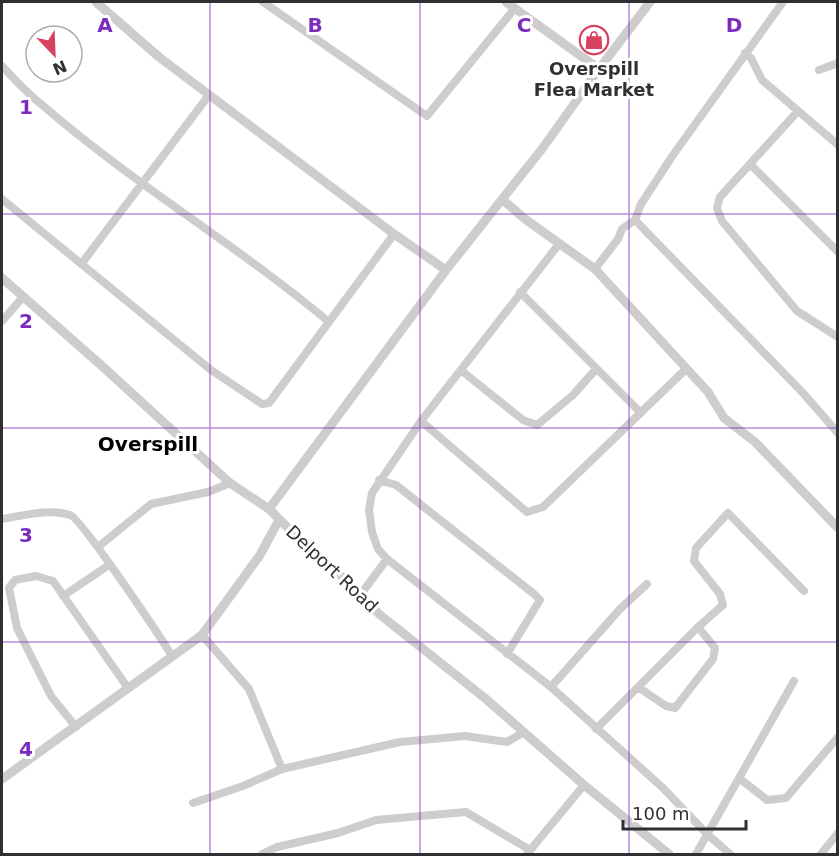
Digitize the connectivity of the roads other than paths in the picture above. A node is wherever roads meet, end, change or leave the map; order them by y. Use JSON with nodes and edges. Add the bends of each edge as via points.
{"nodes":[{"id":1,"x":96,"y":2,"type":"edge"},
{"id":2,"x":263,"y":2,"type":"edge"},
{"id":3,"x":506,"y":2,"type":"edge"},
{"id":4,"x":650,"y":2,"type":"edge"},
{"id":5,"x":783,"y":2,"type":"edge"},
{"id":6,"x":515,"y":8,"type":"junction"},
{"id":7,"x":745,"y":53,"type":"junction"},
{"id":8,"x":837,"y":63,"type":"edge"},
{"id":9,"x":2,"y":66,"type":"edge"},
{"id":10,"x":599,"y":69,"type":"junction"},
{"id":11,"x":819,"y":70,"type":"dead end"},
{"id":12,"x":209,"y":94,"type":"junction"},
{"id":13,"x":798,"y":111,"type":"junction"},
{"id":14,"x":837,"y":144,"type":"edge"},
{"id":15,"x":750,"y":164,"type":"junction"},
{"id":16,"x":142,"y":183,"type":"junction"},
{"id":17,"x":2,"y":199,"type":"edge"},
{"id":18,"x":502,"y":200,"type":"junction"},
{"id":19,"x":635,"y":220,"type":"junction"},
{"id":20,"x":394,"y":234,"type":"junction"},
{"id":21,"x":559,"y":244,"type":"junction"},
{"id":22,"x":837,"y":252,"type":"edge"},
{"id":23,"x":82,"y":263,"type":"junction"},
{"id":24,"x":595,"y":269,"type":"junction"},
{"id":25,"x":446,"y":270,"type":"junction"},
{"id":26,"x":2,"y":278,"type":"edge"},
{"id":27,"x":520,"y":292,"type":"junction"},
{"id":28,"x":23,"y":297,"type":"junction"},
{"id":29,"x":2,"y":321,"type":"edge"},
{"id":30,"x":329,"y":322,"type":"junction"},
{"id":31,"x":837,"y":337,"type":"edge"},
{"id":32,"x":596,"y":369,"type":"junction"},
{"id":33,"x":686,"y":369,"type":"junction"},
{"id":34,"x":462,"y":371,"type":"junction"},
{"id":35,"x":641,"y":413,"type":"junction"},
{"id":36,"x":420,"y":421,"type":"junction"},
{"id":37,"x":837,"y":433,"type":"edge"},
{"id":38,"x":379,"y":480,"type":"junction"},
{"id":39,"x":230,"y":483,"type":"junction"},
{"id":40,"x":269,"y":508,"type":"junction"},
{"id":41,"x":2,"y":519,"type":"edge"},
{"id":42,"x":279,"y":520,"type":"junction"},
{"id":43,"x":837,"y":528,"type":"edge"},
{"id":44,"x":98,"y":547,"type":"junction"},
{"id":45,"x":387,"y":559,"type":"junction"},
{"id":46,"x":109,"y":565,"type":"junction"},
{"id":47,"x":647,"y":584,"type":"dead end"},
{"id":48,"x":804,"y":591,"type":"dead end"},
{"id":49,"x":361,"y":594,"type":"junction"},
{"id":50,"x":63,"y":596,"type":"junction"},
{"id":51,"x":698,"y":627,"type":"junction"},
{"id":52,"x":202,"y":635,"type":"junction"},
{"id":53,"x":507,"y":654,"type":"junction"},
{"id":54,"x":172,"y":656,"type":"junction"},
{"id":55,"x":794,"y":681,"type":"dead end"},
{"id":56,"x":551,"y":687,"type":"junction"},
{"id":57,"x":638,"y":687,"type":"junction"},
{"id":58,"x":128,"y":688,"type":"junction"},
{"id":59,"x":76,"y":728,"type":"junction"},
{"id":60,"x":596,"y":729,"type":"junction"},
{"id":61,"x":524,"y":732,"type":"junction"},
{"id":62,"x":837,"y":737,"type":"edge"},
{"id":63,"x":282,"y":769,"type":"junction"},
{"id":64,"x":739,"y":778,"type":"junction"},
{"id":65,"x":2,"y":779,"type":"edge"},
{"id":66,"x":584,"y":785,"type":"junction"},
{"id":67,"x":193,"y":803,"type":"dead end"},
{"id":68,"x":837,"y":832,"type":"edge"},
{"id":69,"x":707,"y":834,"type":"junction"},
{"id":70,"x":528,"y":852,"type":"edge"},
{"id":71,"x":262,"y":855,"type":"edge"},
{"id":72,"x":669,"y":855,"type":"edge"},
{"id":73,"x":696,"y":855,"type":"edge"},
{"id":74,"x":730,"y":855,"type":"edge"},
{"id":75,"x":820,"y":855,"type":"edge"}],
"edges":[{"from":1,"to":12,"type":"street"},
{"from":2,"to":6,"type":"street","via":[[427,116]]},
{"from":3,"to":6,"type":"street"},
{"from":4,"to":10,"type":"street"},
{"from":5,"to":7,"type":"street"},
{"from":6,"to":10,"type":"street"},
{"from":7,"to":13,"type":"street","via":[[762,80]]},
{"from":7,"to":19,"type":"street","via":[[647,194]]},
{"from":8,"to":11,"type":"street"},
{"from":9,"to":16,"type":"street","via":[[40,104]]},
{"from":10,"to":18,"type":"street"},
{"from":12,"to":16,"type":"street"},
{"from":12,"to":20,"type":"street"},
{"from":13,"to":14,"type":"street"},
{"from":13,"to":15,"type":"street"},
{"from":15,"to":22,"type":"street"},
{"from":15,"to":31,"type":"street","via":[[720,197],[717,208],[722,221],[797,311]]},
{"from":16,"to":23,"type":"street"},
{"from":16,"to":30,"type":"street"},
{"from":17,"to":23,"type":"street"},
{"from":18,"to":21,"type":"street"},
{"from":18,"to":25,"type":"street"},
{"from":19,"to":24,"type":"street","via":[[622,229]]},
{"from":19,"to":37,"type":"street"},
{"from":20,"to":25,"type":"street"},
{"from":20,"to":30,"type":"street"},
{"from":21,"to":24,"type":"street"},
{"from":21,"to":27,"type":"street"},
{"from":23,"to":30,"type":"street","via":[[211,370],[262,404],[269,403]]},
{"from":24,"to":33,"type":"street"},
{"from":25,"to":40,"type":"street"},
{"from":26,"to":28,"type":"street","name":"Delport Road"},
{"from":27,"to":32,"type":"street"},
{"from":27,"to":34,"type":"street"},
{"from":28,"to":29,"type":"street"},
{"from":28,"to":39,"type":"street","name":"Delport Road"},
{"from":32,"to":34,"type":"street","via":[[573,395],[537,425],[523,420]]},
{"from":32,"to":35,"type":"street"},
{"from":33,"to":35,"type":"street"},
{"from":33,"to":43,"type":"street","via":[[708,392],[724,418],[754,442]]},
{"from":34,"to":36,"type":"street"},
{"from":35,"to":36,"type":"street","via":[[543,507],[527,512]]},
{"from":36,"to":38,"type":"street"},
{"from":38,"to":45,"type":"street","via":[[369,510],[378,549]]},
{"from":38,"to":53,"type":"street","via":[[396,485],[540,600]]},
{"from":39,"to":40,"type":"street","name":"Delport Road"},
{"from":39,"to":44,"type":"street","via":[[151,504]]},
{"from":40,"to":42,"type":"street","name":"Delport Road"},
{"from":41,"to":44,"type":"street","via":[[60,512],[73,515]]},
{"from":42,"to":49,"type":"street","name":"Delport Road"},
{"from":42,"to":52,"type":"street","via":[[260,555]]},
{"from":44,"to":46,"type":"street"},
{"from":45,"to":49,"type":"street"},
{"from":45,"to":53,"type":"street"},
{"from":46,"to":50,"type":"street"},
{"from":46,"to":54,"type":"street"},
{"from":47,"to":56,"type":"street"},
{"from":48,"to":51,"type":"street","via":[[728,513],[696,548],[694,561],[720,594],[723,605]]},
{"from":49,"to":61,"type":"street","name":"Delport Road","via":[[387,621]]},
{"from":50,"to":58,"type":"street"},
{"from":50,"to":59,"type":"street","via":[[52,581],[36,576],[15,580],[9,588],[17,628],[51,696]]},
{"from":51,"to":57,"type":"street"},
{"from":51,"to":57,"type":"street","via":[[715,648],[712,659],[675,708]]},
{"from":52,"to":54,"type":"street"},
{"from":52,"to":63,"type":"street","via":[[249,689]]},
{"from":53,"to":56,"type":"street"},
{"from":54,"to":58,"type":"street"},
{"from":55,"to":64,"type":"street"},
{"from":56,"to":60,"type":"street"},
{"from":57,"to":60,"type":"street"},
{"from":58,"to":59,"type":"street"},
{"from":59,"to":65,"type":"street"},
{"from":60,"to":69,"type":"street","via":[[663,788]]},
{"from":61,"to":63,"type":"street","via":[[507,742],[465,736],[400,742]]},
{"from":61,"to":66,"type":"street","name":"Delport Road"},
{"from":62,"to":64,"type":"street","via":[[786,798],[767,800]]},
{"from":63,"to":67,"type":"street"},
{"from":64,"to":69,"type":"street"},
{"from":66,"to":70,"type":"street"},
{"from":66,"to":72,"type":"street","name":"Delport Road"},
{"from":68,"to":75,"type":"street"},
{"from":69,"to":73,"type":"street"},
{"from":69,"to":74,"type":"street"},
{"from":70,"to":71,"type":"street","via":[[466,812],[376,820]]}]}
